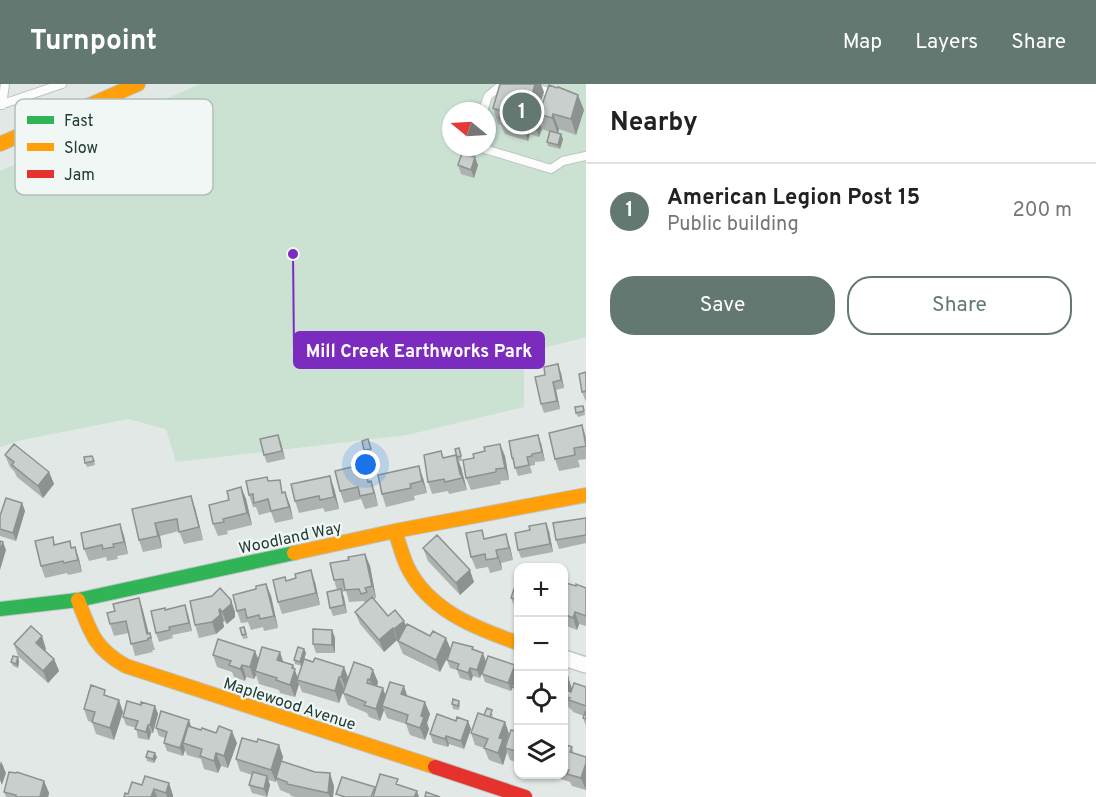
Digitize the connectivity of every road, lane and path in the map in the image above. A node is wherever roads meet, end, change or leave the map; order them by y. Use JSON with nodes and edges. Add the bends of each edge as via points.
{"nodes":[{"id":1,"x":4,"y":84,"type":"edge"},
{"id":2,"x":62,"y":84,"type":"edge"},
{"id":3,"x":138,"y":84,"type":"edge"},
{"id":4,"x":503,"y":84,"type":"edge"},
{"id":5,"x":526,"y":84,"type":"edge"},
{"id":6,"x":564,"y":98,"type":"edge"},
{"id":7,"x":18,"y":99,"type":"edge"},
{"id":8,"x":104,"y":99,"type":"edge"},
{"id":9,"x":486,"y":102,"type":"edge"},
{"id":10,"x":1,"y":105,"type":"edge"},
{"id":11,"x":15,"y":137,"type":"edge"},
{"id":12,"x":0,"y":144,"type":"edge"},
{"id":13,"x":496,"y":152,"type":"edge"},
{"id":14,"x":586,"y":156,"type":"edge"},
{"id":15,"x":586,"y":495,"type":"edge"},
{"id":16,"x":395,"y":531,"type":"junction"},
{"id":17,"x":78,"y":600,"type":"junction"},
{"id":18,"x":0,"y":609,"type":"edge"},
{"id":19,"x":514,"y":641,"type":"edge"},
{"id":20,"x":568,"y":659,"type":"edge"},
{"id":21,"x":586,"y":665,"type":"edge"},
{"id":22,"x":525,"y":797,"type":"edge"}],
"edges":[{"from":1,"to":10,"type":"lane"},
{"from":2,"to":7,"type":"lane"},
{"from":3,"to":8,"type":"street"},
{"from":4,"to":9,"type":"lane"},
{"from":5,"to":6,"type":"lane"},
{"from":11,"to":12,"type":"street"},
{"from":13,"to":14,"type":"lane","via":[[550,169],[563,161]]},
{"from":15,"to":16,"type":"street","name":"Woodland Way"},
{"from":16,"to":17,"type":"street","name":"Woodland Way"},
{"from":16,"to":19,"type":"street","via":[[408,568],[446,612]]},
{"from":17,"to":18,"type":"street","name":"Woodland Way"},
{"from":17,"to":22,"type":"street","name":"Maplewood Avenue","via":[[99,647],[126,666]]},
{"from":20,"to":21,"type":"street"}]}
